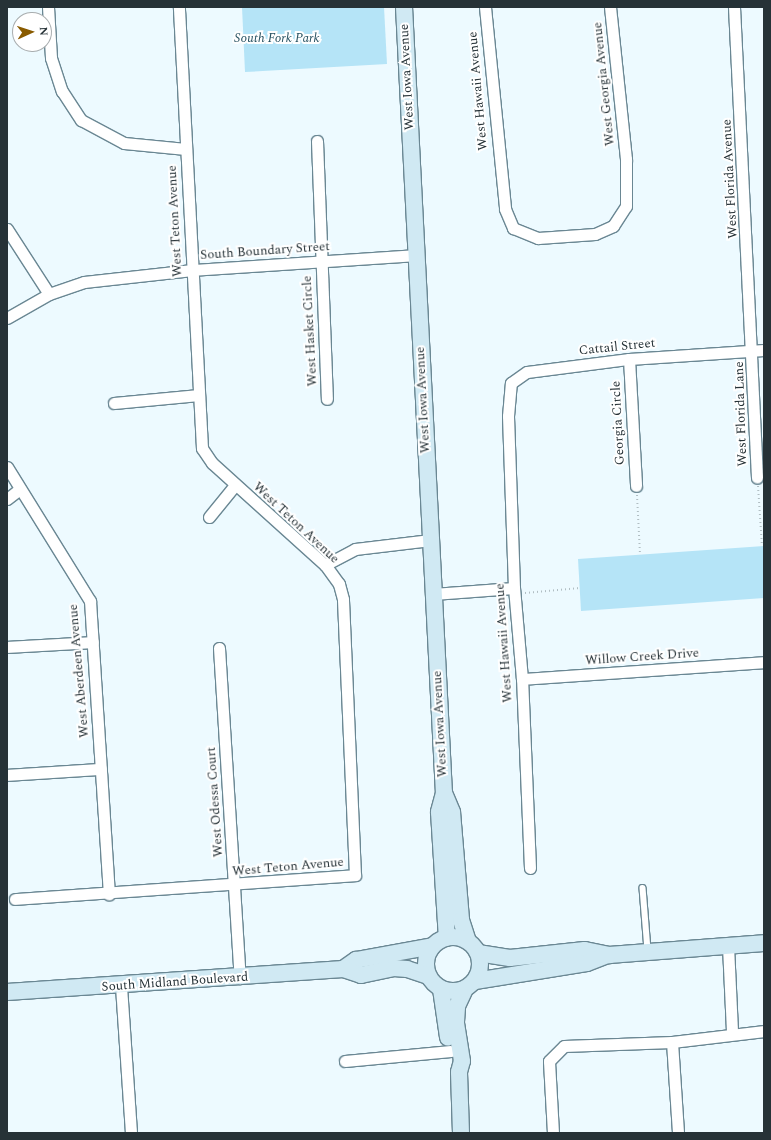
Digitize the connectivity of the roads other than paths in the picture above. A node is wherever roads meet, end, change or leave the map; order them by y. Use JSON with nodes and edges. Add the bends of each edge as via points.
{"nodes":[{"id":1,"x":48,"y":7,"type":"edge"},
{"id":2,"x":179,"y":7,"type":"edge"},
{"id":3,"x":404,"y":7,"type":"edge"},
{"id":4,"x":411,"y":7,"type":"edge"},
{"id":5,"x":485,"y":7,"type":"edge"},
{"id":6,"x":610,"y":7,"type":"edge"},
{"id":7,"x":734,"y":7,"type":"edge"},
{"id":8,"x":317,"y":141,"type":"dead end"},
{"id":9,"x":186,"y":149,"type":"junction"},
{"id":10,"x":626,"y":159,"type":"joint"},
{"id":11,"x":7,"y":229,"type":"edge"},
{"id":12,"x":415,"y":255,"type":"junction"},
{"id":13,"x":321,"y":262,"type":"junction"},
{"id":14,"x":192,"y":270,"type":"junction"},
{"id":15,"x":50,"y":294,"type":"junction"},
{"id":16,"x":7,"y":318,"type":"edge"},
{"id":17,"x":759,"y":350,"type":"edge"},
{"id":18,"x":629,"y":359,"type":"junction"},
{"id":19,"x":199,"y":395,"type":"junction"},
{"id":20,"x":327,"y":399,"type":"dead end"},
{"id":21,"x":114,"y":404,"type":"dead end"},
{"id":22,"x":508,"y":416,"type":"joint"},
{"id":23,"x":7,"y":467,"type":"edge"},
{"id":24,"x":758,"y":477,"type":"road end"},
{"id":25,"x":235,"y":485,"type":"junction"},
{"id":26,"x":636,"y":486,"type":"road end"},
{"id":27,"x":20,"y":489,"type":"junction"},
{"id":28,"x":7,"y":499,"type":"edge"},
{"id":29,"x":209,"y":517,"type":"dead end"},
{"id":30,"x":430,"y":540,"type":"junction"},
{"id":31,"x":325,"y":565,"type":"junction"},
{"id":32,"x":514,"y":591,"type":"junction"},
{"id":33,"x":433,"y":594,"type":"junction"},
{"id":34,"x":93,"y":642,"type":"junction"},
{"id":35,"x":7,"y":647,"type":"edge"},
{"id":36,"x":219,"y":648,"type":"dead end"},
{"id":37,"x":764,"y":662,"type":"edge"},
{"id":38,"x":522,"y":679,"type":"junction"},
{"id":39,"x":101,"y":769,"type":"junction"},
{"id":40,"x":7,"y":775,"type":"edge"},
{"id":41,"x":444,"y":793,"type":"junction"},
{"id":42,"x":530,"y":868,"type":"dead end"},
{"id":43,"x":234,"y":885,"type":"junction"},
{"id":44,"x":642,"y":888,"type":"dead end"},
{"id":45,"x":109,"y":894,"type":"junction"},
{"id":46,"x":16,"y":899,"type":"dead end"},
{"id":47,"x":447,"y":938,"type":"junction"},
{"id":48,"x":764,"y":943,"type":"edge"},
{"id":49,"x":433,"y":946,"type":"junction"},
{"id":50,"x":728,"y":946,"type":"junction"},
{"id":51,"x":473,"y":947,"type":"junction"},
{"id":52,"x":648,"y":952,"type":"junction"},
{"id":53,"x":609,"y":955,"type":"junction"},
{"id":54,"x":343,"y":969,"type":"junction"},
{"id":55,"x":428,"y":976,"type":"junction"},
{"id":56,"x":240,"y":978,"type":"junction"},
{"id":57,"x":470,"y":985,"type":"junction"},
{"id":58,"x":121,"y":986,"type":"junction"},
{"id":59,"x":441,"y":989,"type":"junction"},
{"id":60,"x":7,"y":992,"type":"edge"},
{"id":61,"x":764,"y":1031,"type":"edge"},
{"id":62,"x":732,"y":1032,"type":"junction"},
{"id":63,"x":672,"y":1042,"type":"junction"},
{"id":64,"x":451,"y":1051,"type":"junction"},
{"id":65,"x":345,"y":1061,"type":"dead end"},
{"id":66,"x":459,"y":1072,"type":"junction"},
{"id":67,"x":131,"y":1133,"type":"edge"},
{"id":68,"x":461,"y":1133,"type":"edge"},
{"id":69,"x":553,"y":1133,"type":"edge"},
{"id":70,"x":678,"y":1133,"type":"edge"}],
"edges":[{"from":1,"to":9,"type":"street","via":[[51,58],[62,90],[81,120],[124,142]]},
{"from":2,"to":9,"type":"street","name":"West Teton Avenue"},
{"from":3,"to":4,"type":"street"},
{"from":3,"to":12,"type":"street","name":"West Iowa Avenue"},
{"from":5,"to":10,"type":"street","name":"West Hawaii Avenue","via":[[500,173],[505,209],[513,228],[538,238],[595,234],[613,226],[626,206]]},
{"from":6,"to":10,"type":"street","name":"West Georgia Avenue"},
{"from":7,"to":17,"type":"street","name":"West Florida Avenue"},
{"from":8,"to":13,"type":"street","name":"West Hasket Circle"},
{"from":9,"to":14,"type":"street","name":"West Teton Avenue"},
{"from":11,"to":15,"type":"street"},
{"from":12,"to":13,"type":"street","name":"South Boundary Street"},
{"from":12,"to":30,"type":"street","name":"West Iowa Avenue"},
{"from":13,"to":14,"type":"street","name":"South Boundary Street"},
{"from":13,"to":20,"type":"street","name":"West Hasket Circle"},
{"from":14,"to":15,"type":"street","name":"South Boundary Street","via":[[84,282]]},
{"from":14,"to":19,"type":"street","name":"West Teton Avenue"},
{"from":15,"to":16,"type":"street","name":"South Boundary Street"},
{"from":17,"to":18,"type":"street","name":"Cattail Street"},
{"from":17,"to":24,"type":"street","name":"West Florida Lane"},
{"from":18,"to":22,"type":"street","name":"Cattail Street","via":[[527,372],[511,383]]},
{"from":18,"to":26,"type":"street","name":"Georgia Circle"},
{"from":19,"to":21,"type":"street"},
{"from":19,"to":25,"type":"street","name":"West Teton Avenue","via":[[202,448],[212,463]]},
{"from":22,"to":32,"type":"street","name":"West Hawaii Avenue"},
{"from":23,"to":27,"type":"street","name":"West Aberdeen Avenue"},
{"from":25,"to":29,"type":"street"},
{"from":25,"to":31,"type":"street","name":"West Teton Avenue"},
{"from":27,"to":28,"type":"street"},
{"from":27,"to":34,"type":"street","name":"West Aberdeen Avenue","via":[[90,602]]},
{"from":30,"to":31,"type":"street","via":[[355,549]]},
{"from":30,"to":33,"type":"street","name":"West Iowa Avenue"},
{"from":31,"to":43,"type":"street","name":"West Teton Avenue","via":[[339,584],[343,599],[355,876]]},
{"from":32,"to":33,"type":"street"},
{"from":32,"to":38,"type":"street","name":"West Hawaii Avenue"},
{"from":33,"to":41,"type":"street","name":"West Iowa Avenue"},
{"from":34,"to":35,"type":"street"},
{"from":34,"to":39,"type":"street","name":"West Aberdeen Avenue"},
{"from":36,"to":43,"type":"street","name":"West Odessa Court"},
{"from":37,"to":38,"type":"street","name":"Willow Creek Drive"},
{"from":38,"to":42,"type":"street","name":"West Hawaii Avenue"},
{"from":39,"to":40,"type":"street"},
{"from":39,"to":45,"type":"street","name":"West Aberdeen Avenue"},
{"from":41,"to":47,"type":"street","name":"West Iowa Avenue","via":[[439,812]]},
{"from":41,"to":51,"type":"street","name":"West Iowa Avenue","via":[[452,812],[461,920]]},
{"from":43,"to":45,"type":"street","name":"West Teton Avenue"},
{"from":43,"to":56,"type":"street","name":"West Odessa Court"},
{"from":44,"to":52,"type":"lane"},
{"from":45,"to":46,"type":"street","name":"West Teton Avenue"},
{"from":47,"to":49,"type":"street"},
{"from":47,"to":51,"type":"street"},
{"from":48,"to":50,"type":"street"},
{"from":49,"to":54,"type":"street","name":"South Midland Boulevard","via":[[356,960]]},
{"from":49,"to":55,"type":"street","via":[[426,958]]},
{"from":50,"to":52,"type":"street"},
{"from":50,"to":62,"type":"street"},
{"from":51,"to":53,"type":"street","via":[[510,958],[585,950]]},
{"from":51,"to":57,"type":"street","via":[[481,963]]},
{"from":52,"to":53,"type":"street"},
{"from":53,"to":57,"type":"street","via":[[587,963]]},
{"from":54,"to":55,"type":"street","name":"South Midland Boulevard","via":[[361,975],[407,969]]},
{"from":54,"to":56,"type":"street","name":"South Midland Boulevard"},
{"from":55,"to":59,"type":"street"},
{"from":56,"to":58,"type":"street","name":"South Midland Boulevard"},
{"from":57,"to":59,"type":"street"},
{"from":57,"to":66,"type":"street","via":[[457,1006],[456,1022],[462,1061]]},
{"from":58,"to":60,"type":"street","name":"South Midland Boulevard"},
{"from":58,"to":67,"type":"street"},
{"from":59,"to":64,"type":"street"},
{"from":61,"to":62,"type":"street"},
{"from":62,"to":63,"type":"street"},
{"from":63,"to":69,"type":"street","via":[[564,1046],[549,1061]]},
{"from":63,"to":70,"type":"street"},
{"from":64,"to":65,"type":"street"},
{"from":64,"to":66,"type":"street"},
{"from":66,"to":68,"type":"street"}]}
